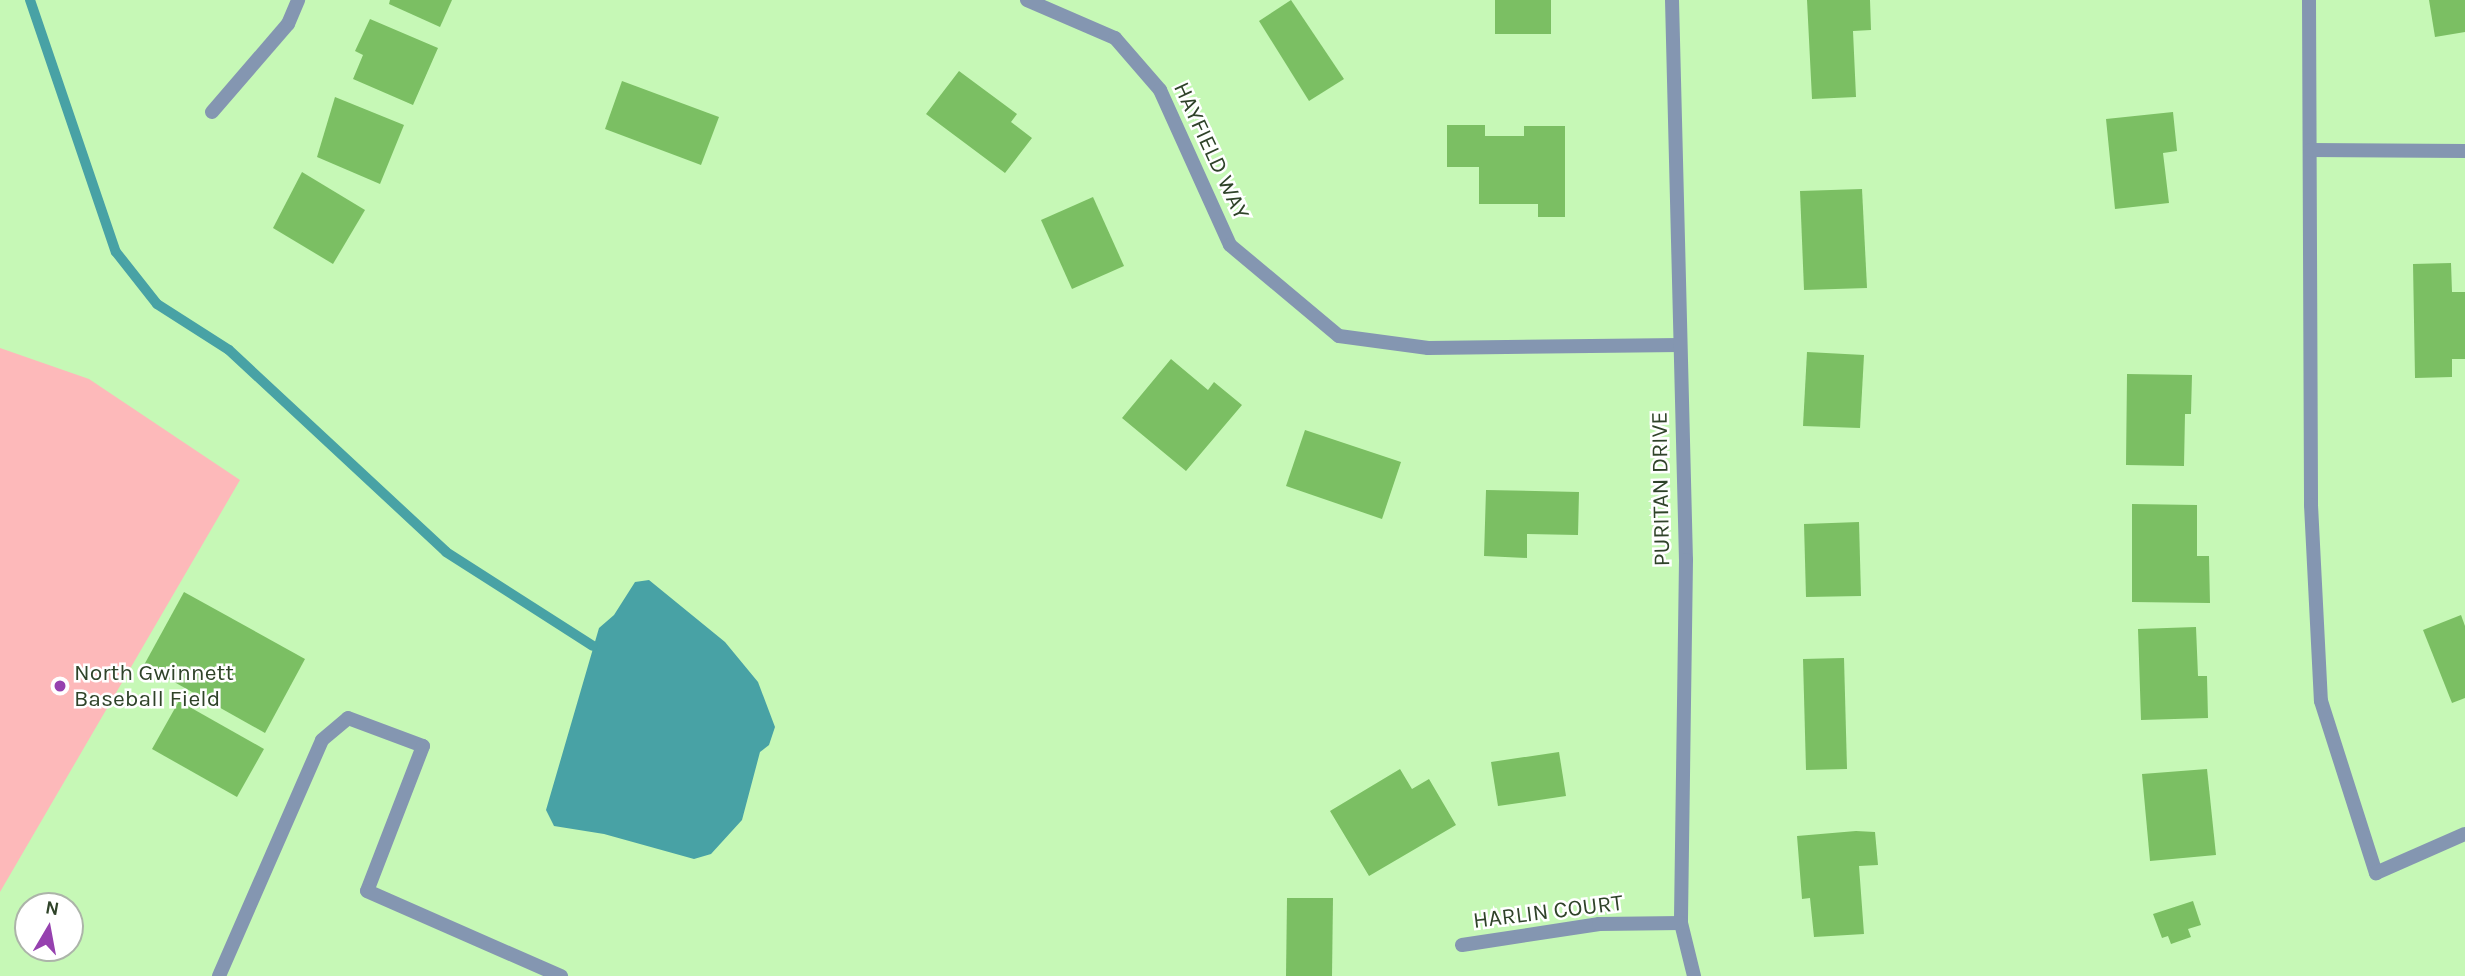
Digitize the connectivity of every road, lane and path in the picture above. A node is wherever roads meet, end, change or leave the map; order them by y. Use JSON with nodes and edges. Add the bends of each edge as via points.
{"nodes":[{"id":1,"x":298,"y":0,"type":"edge"},
{"id":2,"x":1027,"y":0,"type":"edge"},
{"id":3,"x":1672,"y":0,"type":"edge"},
{"id":4,"x":2309,"y":0,"type":"edge"},
{"id":5,"x":212,"y":112,"type":"dead end"},
{"id":6,"x":2310,"y":150,"type":"junction"},
{"id":7,"x":2465,"y":151,"type":"edge"},
{"id":8,"x":1680,"y":345,"type":"junction"},
{"id":9,"x":2465,"y":834,"type":"edge"},
{"id":10,"x":1681,"y":923,"type":"junction"},
{"id":11,"x":1462,"y":946,"type":"dead end"},
{"id":12,"x":219,"y":976,"type":"edge"},
{"id":13,"x":561,"y":976,"type":"edge"},
{"id":14,"x":1694,"y":976,"type":"edge"}],
"edges":[{"from":1,"to":5,"type":"street","via":[[288,24]]},
{"from":2,"to":8,"type":"street","name":"HAYFIELD WAY","via":[[1115,38],[1160,90],[1230,245],[1339,336],[1428,348]]},
{"from":3,"to":8,"type":"street","name":"PURITAN DRIVE"},
{"from":4,"to":6,"type":"street"},
{"from":6,"to":7,"type":"street"},
{"from":6,"to":9,"type":"street","via":[[2311,505],[2321,701],[2376,873]]},
{"from":8,"to":10,"type":"street","name":"PURITAN DRIVE","via":[[1686,560]]},
{"from":10,"to":11,"type":"street","name":"HARLIN COURT","via":[[1600,924]]},
{"from":10,"to":14,"type":"street","name":"PURITAN DRIVE"},
{"from":12,"to":13,"type":"street","via":[[322,740],[348,718],[423,746],[367,891]]}]}
